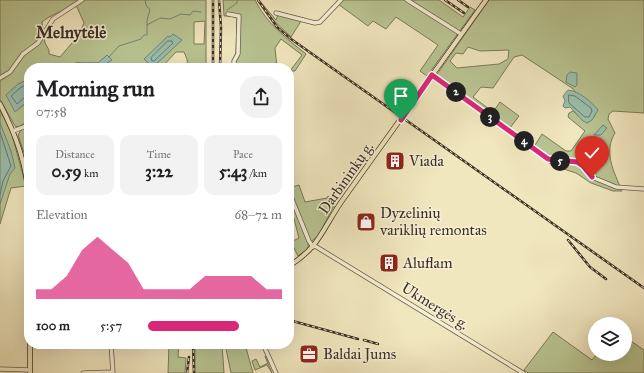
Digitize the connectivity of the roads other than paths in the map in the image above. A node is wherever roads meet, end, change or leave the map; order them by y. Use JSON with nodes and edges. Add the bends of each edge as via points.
{"nodes":[{"id":1,"x":82,"y":0,"type":"edge"},
{"id":2,"x":341,"y":0,"type":"edge"},
{"id":3,"x":407,"y":0,"type":"edge"},
{"id":4,"x":486,"y":0,"type":"edge"},
{"id":5,"x":276,"y":12,"type":"dead end"},
{"id":6,"x":228,"y":14,"type":"dead end"},
{"id":7,"x":461,"y":34,"type":"junction"},
{"id":8,"x":234,"y":63,"type":"edge"},
{"id":9,"x":432,"y":75,"type":"junction"},
{"id":10,"x":0,"y":78,"type":"edge"},
{"id":11,"x":0,"y":104,"type":"edge"},
{"id":12,"x":24,"y":126,"type":"edge"},
{"id":13,"x":13,"y":131,"type":"junction"},
{"id":14,"x":23,"y":161,"type":"joint"},
{"id":15,"x":24,"y":166,"type":"edge"},
{"id":16,"x":644,"y":188,"type":"edge"},
{"id":17,"x":294,"y":204,"type":"edge"},
{"id":18,"x":314,"y":246,"type":"junction"},
{"id":19,"x":294,"y":262,"type":"edge"},
{"id":20,"x":30,"y":349,"type":"edge"},
{"id":21,"x":111,"y":349,"type":"edge"},
{"id":22,"x":264,"y":349,"type":"edge"},
{"id":23,"x":0,"y":369,"type":"edge"},
{"id":24,"x":30,"y":371,"type":"edge"},
{"id":25,"x":113,"y":372,"type":"edge"},
{"id":26,"x":84,"y":373,"type":"edge"},
{"id":27,"x":276,"y":373,"type":"edge"},
{"id":28,"x":524,"y":373,"type":"edge"}],
"edges":[{"from":1,"to":10,"type":"street","via":[[53,19],[38,43],[20,57],[10,72]]},
{"from":2,"to":5,"type":"street","via":[[324,20],[315,23]]},
{"from":3,"to":7,"type":"street"},
{"from":4,"to":7,"type":"main road","name":"Darbininkų g."},
{"from":6,"to":8,"type":"street","via":[[239,16],[238,54]]},
{"from":7,"to":9,"type":"main road","name":"Darbininkų g."},
{"from":9,"to":16,"type":"street","via":[[548,159],[577,162],[592,177],[616,187]]},
{"from":9,"to":18,"type":"main road","name":"Darbininkų g.","via":[[342,200]]},
{"from":11,"to":13,"type":"main road"},
{"from":12,"to":13,"type":"street"},
{"from":13,"to":14,"type":"main road"},
{"from":14,"to":15,"type":"main road"},
{"from":17,"to":18,"type":"street","via":[[309,241]]},
{"from":18,"to":19,"type":"main road","name":"Darbininkų g."},
{"from":18,"to":28,"type":"street","name":"Ukmergės g."},
{"from":20,"to":24,"type":"main road"},
{"from":21,"to":25,"type":"street"},
{"from":22,"to":27,"type":"street"},
{"from":23,"to":24,"type":"street"},
{"from":25,"to":26,"type":"street"}]}
